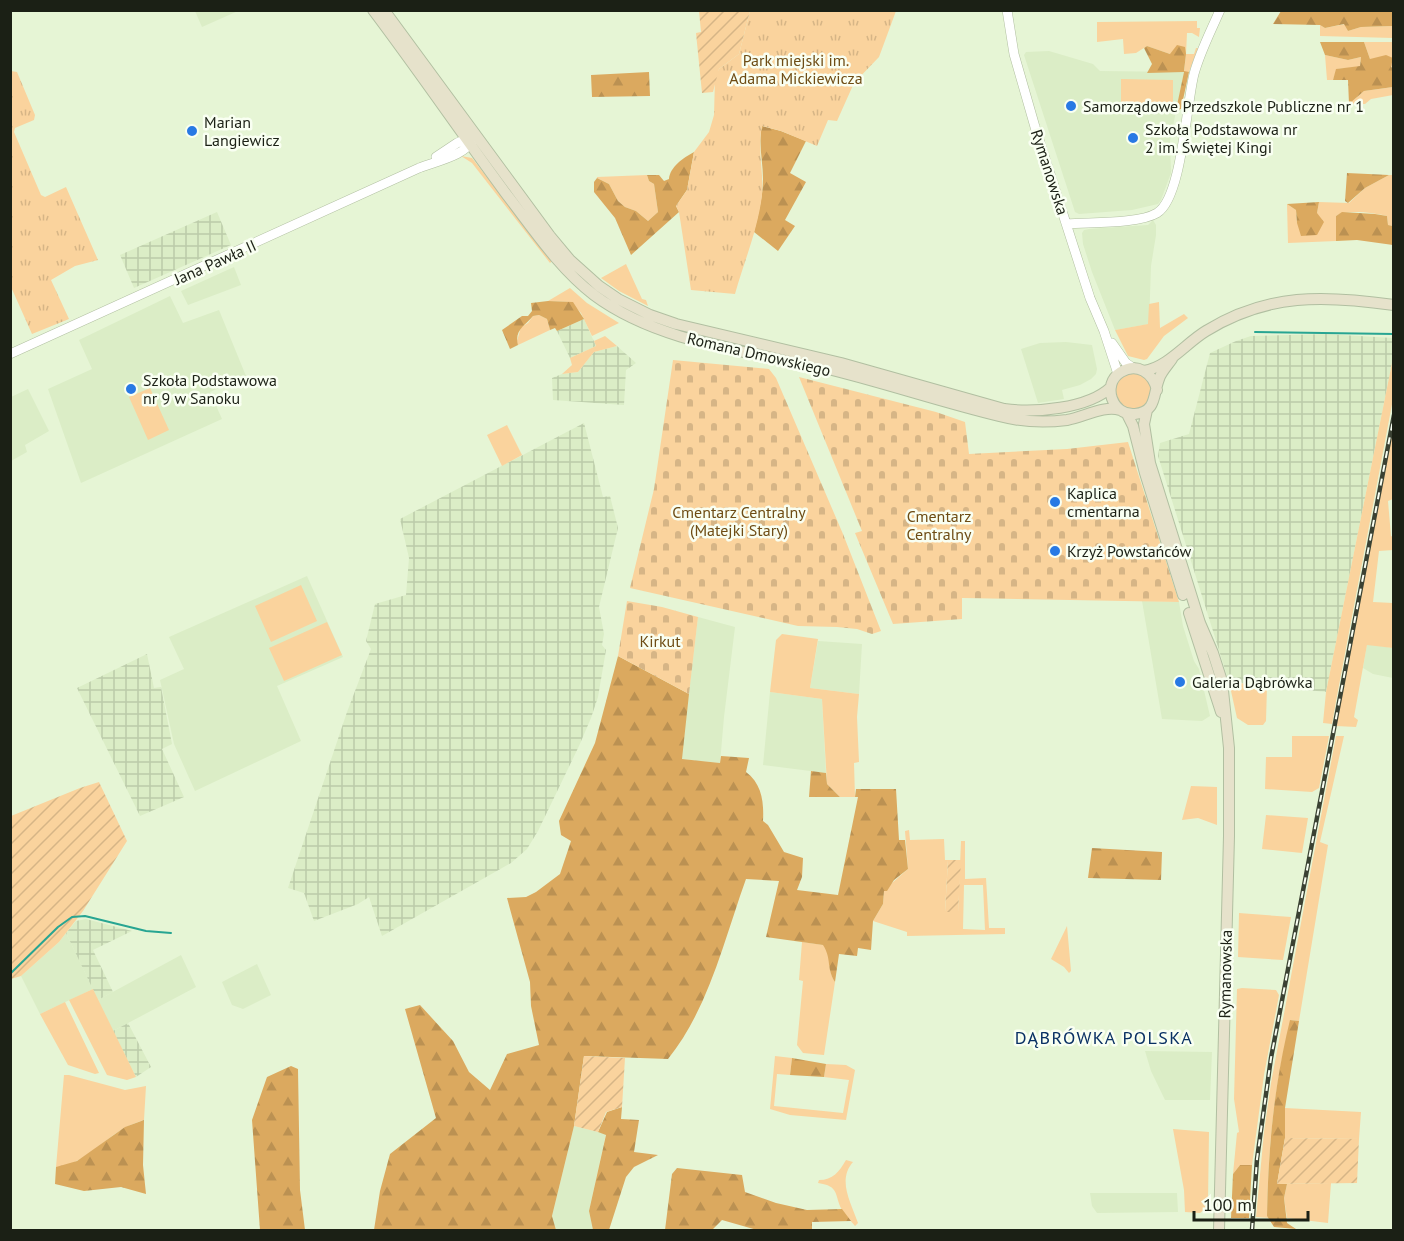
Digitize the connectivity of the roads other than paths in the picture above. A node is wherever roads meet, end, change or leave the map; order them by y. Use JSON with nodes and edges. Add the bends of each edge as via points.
{"nodes":[{"id":1,"x":373,"y":10,"type":"edge"},
{"id":2,"x":384,"y":10,"type":"edge"},
{"id":3,"x":1007,"y":10,"type":"edge"},
{"id":4,"x":1220,"y":10,"type":"edge"},
{"id":5,"x":470,"y":140,"type":"junction"},
{"id":6,"x":1067,"y":224,"type":"junction"},
{"id":7,"x":1394,"y":305,"type":"edge"},
{"id":8,"x":1104,"y":331,"type":"junction"},
{"id":9,"x":10,"y":354,"type":"edge"},
{"id":10,"x":1176,"y":354,"type":"junction"},
{"id":11,"x":1139,"y":370,"type":"junction"},
{"id":12,"x":1118,"y":374,"type":"junction"},
{"id":13,"x":1111,"y":387,"type":"junction"},
{"id":14,"x":1157,"y":390,"type":"junction"},
{"id":15,"x":1147,"y":410,"type":"junction"},
{"id":16,"x":1124,"y":412,"type":"junction"},
{"id":17,"x":1227,"y":729,"type":"junction"},
{"id":18,"x":1219,"y":1225,"type":"edge"}],
"edges":[{"from":1,"to":5,"type":"main road","name":"Romana Dmowskiego"},
{"from":2,"to":5,"type":"main road","name":"Romana Dmowskiego"},
{"from":3,"to":6,"type":"street","name":"Rymanowska","via":[[1022,85]]},
{"from":4,"to":6,"type":"street","via":[[1194,74],[1168,202],[1157,213],[1142,218]]},
{"from":5,"to":9,"type":"street","name":"Jana Pawła II","via":[[419,168]]},
{"from":5,"to":13,"type":"main road","name":"Romana Dmowskiego","via":[[570,260],[609,294],[650,315],[1004,409],[1060,407],[1099,395]]},
{"from":5,"to":16,"type":"main road","name":"Romana Dmowskiego","via":[[542,242],[567,270],[611,307],[648,325],[1015,420],[1054,421],[1108,409]]},
{"from":6,"to":8,"type":"street","name":"Rymanowska"},
{"from":7,"to":10,"type":"main road","via":[[1308,299],[1266,304],[1224,321]]},
{"from":8,"to":11,"type":"street","name":"Rymanowska","via":[[1126,363]]},
{"from":8,"to":12,"type":"street","name":"Rymanowska"},
{"from":10,"to":11,"type":"main road","via":[[1156,367]]},
{"from":10,"to":14,"type":"main road","via":[[1161,374]]},
{"from":11,"to":12,"type":"main road"},
{"from":11,"to":14,"type":"main road","via":[[1153,379]]},
{"from":12,"to":13,"type":"main road"},
{"from":13,"to":16,"type":"main road","via":[[1112,400]]},
{"from":14,"to":15,"type":"main road","via":[[1155,401]]},
{"from":15,"to":16,"type":"main road"},
{"from":15,"to":17,"type":"main road","name":"Rymanowska","via":[[1144,424],[1150,463],[1200,623],[1219,670]]},
{"from":16,"to":17,"type":"main road","name":"Rymanowska","via":[[1133,426]]},
{"from":17,"to":18,"type":"main road","name":"Rymanowska","via":[[1230,764]]}]}
